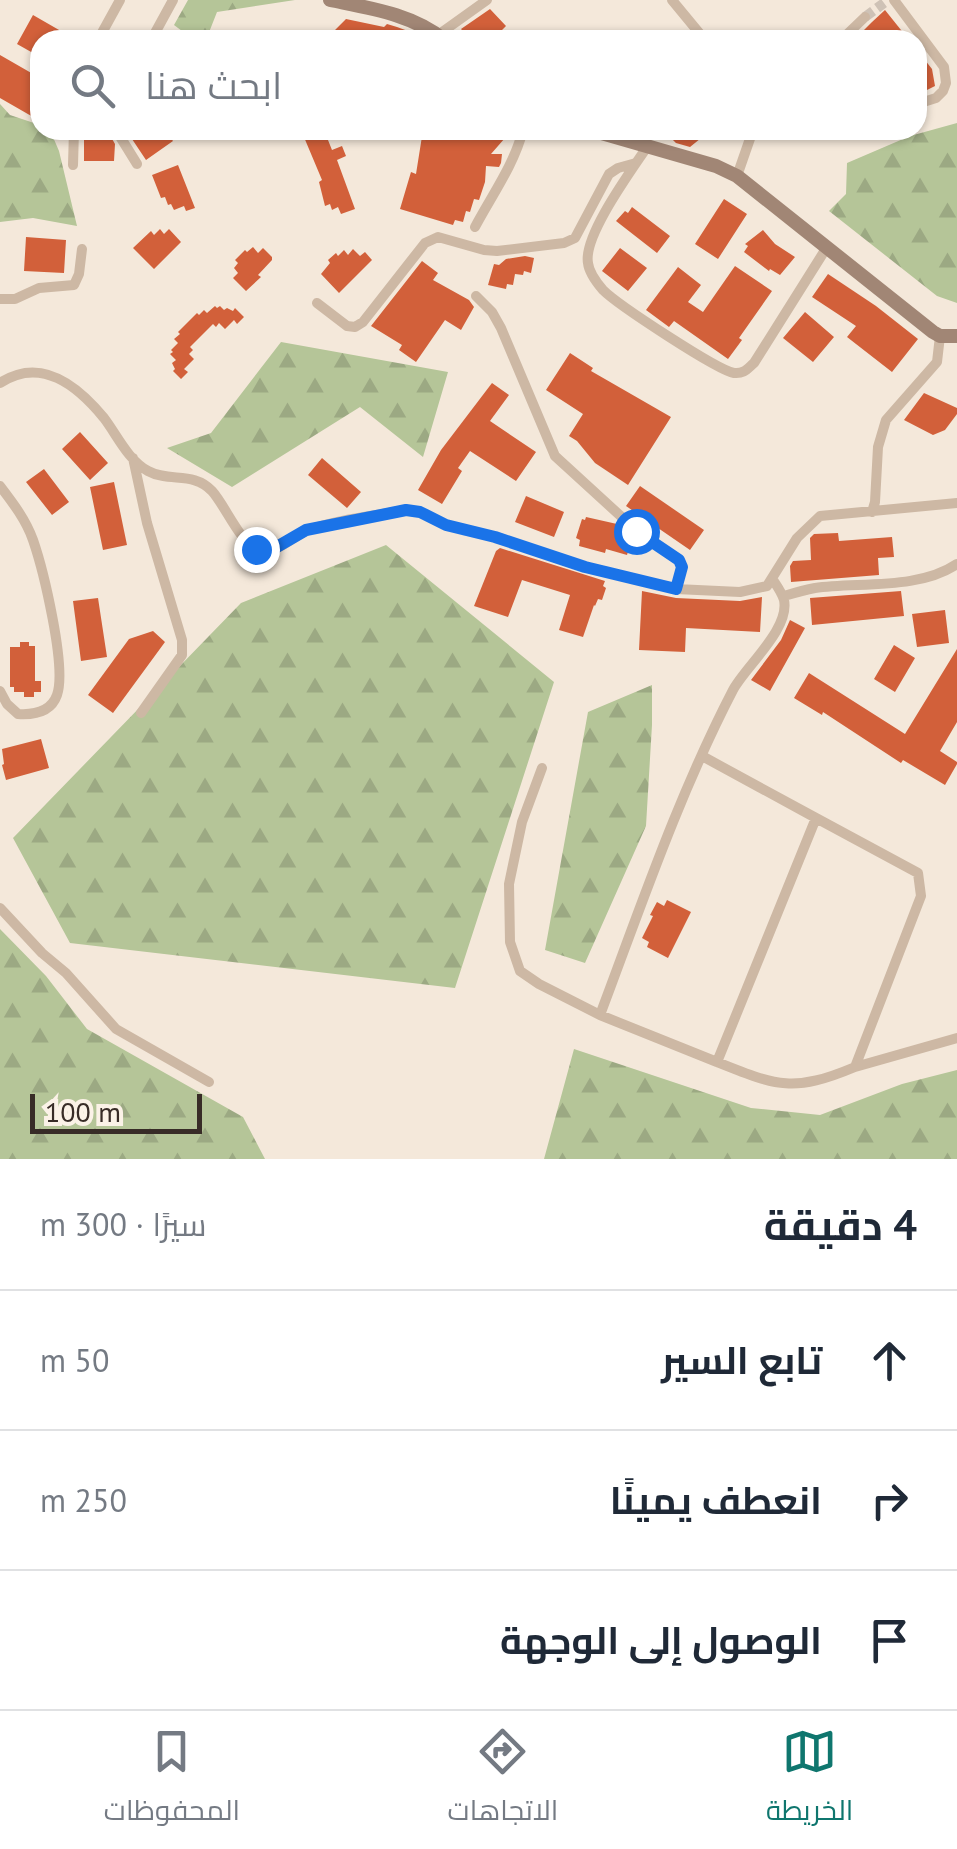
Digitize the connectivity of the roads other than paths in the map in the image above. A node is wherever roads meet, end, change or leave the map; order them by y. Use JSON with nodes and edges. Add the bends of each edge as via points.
{"nodes":[{"id":1,"x":120,"y":0,"type":"edge"},
{"id":2,"x":173,"y":0,"type":"edge"},
{"id":3,"x":330,"y":0,"type":"edge"},
{"id":4,"x":487,"y":0,"type":"edge"},
{"id":5,"x":672,"y":0,"type":"edge"},
{"id":6,"x":889,"y":1,"type":"edge"},
{"id":7,"x":865,"y":17,"type":"tunnel mouth"},
{"id":8,"x":104,"y":30,"type":"edge"},
{"id":9,"x":157,"y":30,"type":"edge"},
{"id":10,"x":426,"y":30,"type":"edge"},
{"id":11,"x":451,"y":30,"type":"edge"},
{"id":12,"x":697,"y":30,"type":"edge"},
{"id":13,"x":851,"y":30,"type":"edge"},
{"id":14,"x":913,"y":30,"type":"edge"},
{"id":15,"x":927,"y":47,"type":"edge"},
{"id":16,"x":927,"y":102,"type":"edge"},
{"id":17,"x":74,"y":140,"type":"edge"},
{"id":18,"x":122,"y":140,"type":"edge"},
{"id":19,"x":520,"y":140,"type":"edge"},
{"id":20,"x":624,"y":140,"type":"edge"},
{"id":21,"x":749,"y":140,"type":"edge"},
{"id":22,"x":647,"y":147,"type":"junction"},
{"id":23,"x":636,"y":163,"type":"junction"},
{"id":24,"x":137,"y":164,"type":"dead end"},
{"id":25,"x":73,"y":165,"type":"dead end"},
{"id":26,"x":737,"y":176,"type":"junction"},
{"id":27,"x":475,"y":226,"type":"dead end"},
{"id":28,"x":826,"y":247,"type":"junction"},
{"id":29,"x":82,"y":249,"type":"dead end"},
{"id":30,"x":476,"y":296,"type":"dead end"},
{"id":31,"x":0,"y":299,"type":"edge"},
{"id":32,"x":317,"y":303,"type":"dead end"},
{"id":33,"x":940,"y":336,"type":"junction"},
{"id":34,"x":957,"y":336,"type":"edge"},
{"id":35,"x":0,"y":383,"type":"edge"},
{"id":36,"x":133,"y":457,"type":"junction"},
{"id":37,"x":0,"y":486,"type":"edge"},
{"id":38,"x":957,"y":503,"type":"edge"},
{"id":39,"x":872,"y":512,"type":"junction"},
{"id":40,"x":957,"y":564,"type":"edge"},
{"id":41,"x":772,"y":580,"type":"junction"},
{"id":42,"x":676,"y":589,"type":"junction"},
{"id":43,"x":784,"y":596,"type":"junction"},
{"id":44,"x":0,"y":691,"type":"edge"},
{"id":45,"x":141,"y":714,"type":"dead end"},
{"id":46,"x":702,"y":756,"type":"junction"},
{"id":47,"x":542,"y":768,"type":"dead end"},
{"id":48,"x":816,"y":818,"type":"junction"},
{"id":49,"x":0,"y":908,"type":"edge"},
{"id":50,"x":600,"y":1015,"type":"junction"},
{"id":51,"x":957,"y":1038,"type":"edge"},
{"id":52,"x":717,"y":1062,"type":"junction"},
{"id":53,"x":855,"y":1067,"type":"junction"},
{"id":54,"x":209,"y":1082,"type":"dead end"}],
"edges":[{"from":1,"to":8,"type":"street"},
{"from":2,"to":9,"type":"street"},
{"from":3,"to":10,"type":"street","via":[[399,16]]},
{"from":4,"to":11,"type":"street"},
{"from":5,"to":12,"type":"street"},
{"from":6,"to":14,"type":"street"},
{"from":7,"to":13,"type":"street"},
{"from":15,"to":16,"type":"street","via":[[944,67],[946,83]]},
{"from":17,"to":25,"type":"street"},
{"from":18,"to":24,"type":"street"},
{"from":19,"to":27,"type":"street"},
{"from":20,"to":22,"type":"street"},
{"from":21,"to":26,"type":"street"},
{"from":22,"to":23,"type":"street"},
{"from":22,"to":26,"type":"street"},
{"from":23,"to":28,"type":"street","via":[[588,247],[590,272],[604,291],[723,369],[738,374],[754,363]]},
{"from":23,"to":32,"type":"street","via":[[609,174],[575,238],[564,243],[498,251],[438,238],[425,243],[355,327]]},
{"from":26,"to":28,"type":"street"},
{"from":28,"to":33,"type":"street"},
{"from":29,"to":31,"type":"street","via":[[74,286]]},
{"from":30,"to":42,"type":"street","via":[[501,328],[555,456],[636,531],[679,560]]},
{"from":33,"to":34,"type":"street"},
{"from":33,"to":39,"type":"street","via":[[936,362],[886,420]]},
{"from":35,"to":36,"type":"street","via":[[28,371],[52,374],[93,406]]},
{"from":36,"to":42,"type":"street","via":[[150,472],[204,484],[256,549],[275,548],[306,530],[406,510]]},
{"from":36,"to":45,"type":"street","via":[[182,640],[182,655]]},
{"from":37,"to":44,"type":"street","via":[[32,538],[49,594],[60,680],[54,702],[36,714],[18,714]]},
{"from":38,"to":39,"type":"street"},
{"from":39,"to":41,"type":"street","via":[[820,516],[797,538]]},
{"from":40,"to":43,"type":"street","via":[[928,576]]},
{"from":41,"to":42,"type":"street","via":[[740,592]]},
{"from":41,"to":43,"type":"street"},
{"from":43,"to":46,"type":"street","via":[[785,613],[735,686]]},
{"from":46,"to":48,"type":"street"},
{"from":46,"to":50,"type":"street"},
{"from":47,"to":50,"type":"street","via":[[509,884],[510,942],[520,971]]},
{"from":48,"to":52,"type":"street"},
{"from":48,"to":53,"type":"street","via":[[918,873],[921,896]]},
{"from":49,"to":54,"type":"street","via":[[116,1029]]},
{"from":50,"to":52,"type":"street"},
{"from":51,"to":53,"type":"street"},
{"from":52,"to":53,"type":"street","via":[[788,1086]]}]}
